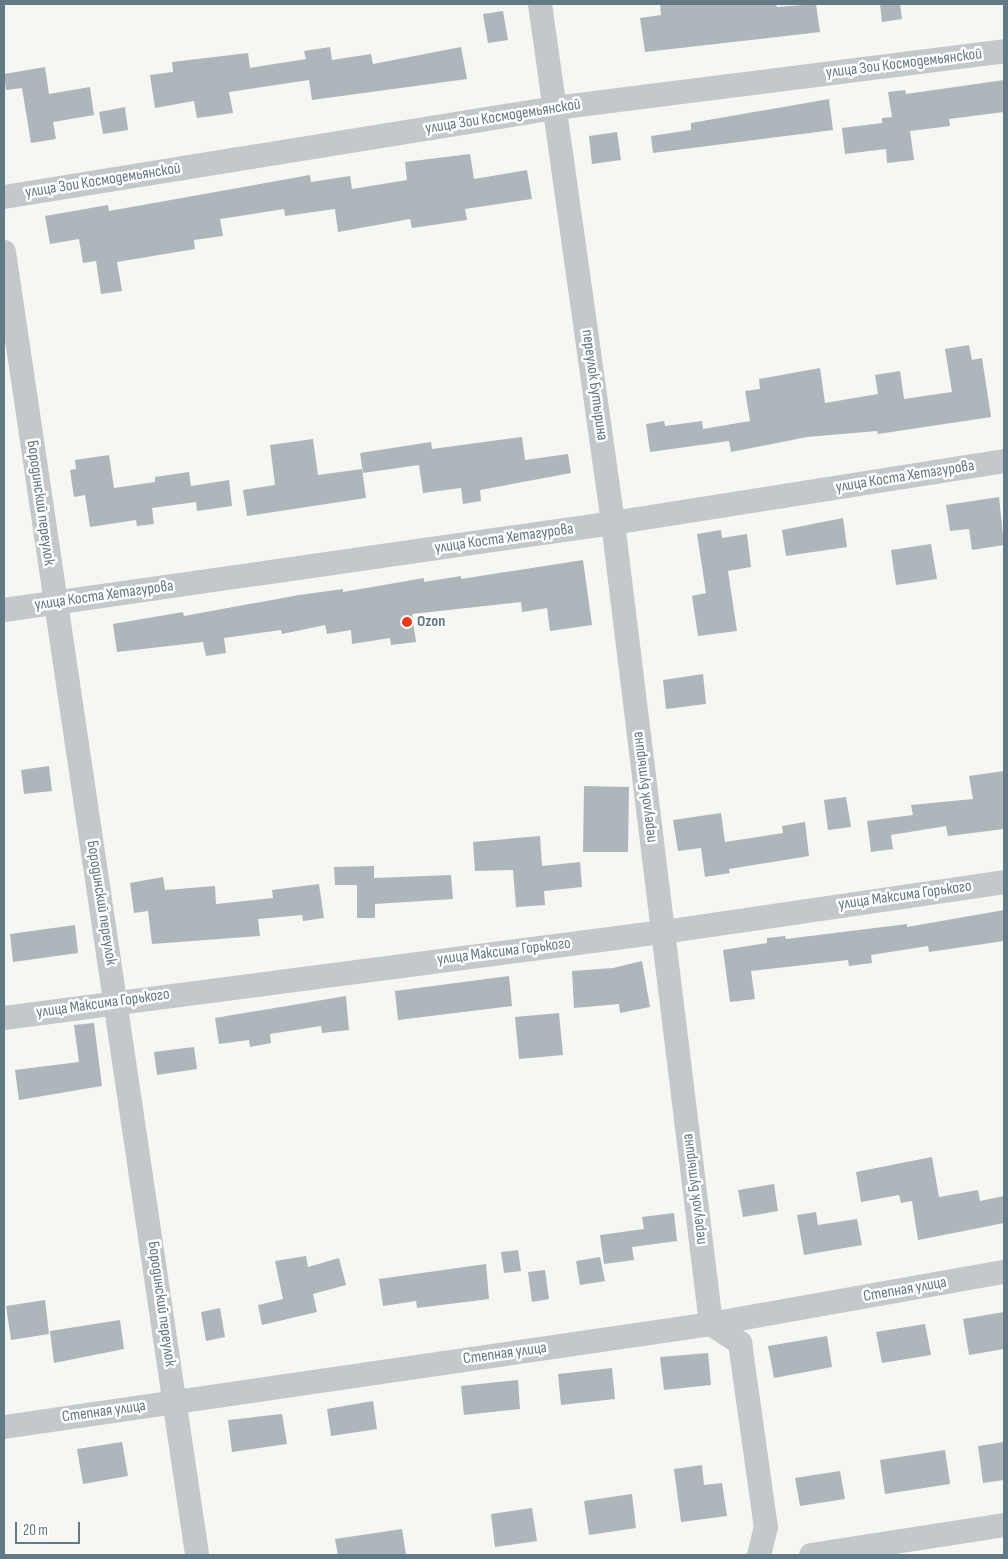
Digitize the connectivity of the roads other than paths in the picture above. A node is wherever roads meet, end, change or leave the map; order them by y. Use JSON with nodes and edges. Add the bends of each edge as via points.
{"nodes":[{"id":1,"x":540,"y":4,"type":"edge"},
{"id":2,"x":1004,"y":51,"type":"edge"},
{"id":3,"x":556,"y":108,"type":"junction"},
{"id":4,"x":4,"y":197,"type":"edge"},
{"id":5,"x":4,"y":252,"type":"edge"},
{"id":6,"x":1004,"y":461,"type":"edge"},
{"id":7,"x":613,"y":523,"type":"junction"},
{"id":8,"x":55,"y":603,"type":"junction"},
{"id":9,"x":4,"y":610,"type":"edge"},
{"id":10,"x":1004,"y":882,"type":"edge"},
{"id":11,"x":663,"y":932,"type":"junction"},
{"id":12,"x":116,"y":1002,"type":"junction"},
{"id":13,"x":4,"y":1018,"type":"edge"},
{"id":14,"x":1004,"y":1272,"type":"edge"},
{"id":15,"x":711,"y":1324,"type":"junction"},
{"id":16,"x":175,"y":1402,"type":"junction"},
{"id":17,"x":4,"y":1427,"type":"edge"},
{"id":18,"x":1004,"y":1525,"type":"edge"},
{"id":19,"x":197,"y":1555,"type":"edge"},
{"id":20,"x":759,"y":1555,"type":"edge"},
{"id":21,"x":811,"y":1555,"type":"edge"}],
"edges":[{"from":1,"to":3,"type":"street","name":"переулок Бутырина"},
{"from":2,"to":3,"type":"street","name":"улица Зои Космодемьянской"},
{"from":3,"to":4,"type":"street","name":"улица Зои Космодемьянской"},
{"from":3,"to":7,"type":"street","name":"переулок Бутырина"},
{"from":5,"to":8,"type":"street","name":"Бородинский переулок"},
{"from":6,"to":7,"type":"street","name":"улица Коста Хетагурова"},
{"from":7,"to":8,"type":"street","name":"улица Коста Хетагурова"},
{"from":7,"to":11,"type":"street","name":"переулок Бутырина"},
{"from":8,"to":9,"type":"street","name":"улица Коста Хетагурова"},
{"from":8,"to":12,"type":"street","name":"Бородинский переулок"},
{"from":10,"to":11,"type":"street","name":"улица Максима Горького"},
{"from":11,"to":12,"type":"street","name":"улица Максима Горького"},
{"from":11,"to":15,"type":"street","name":"переулок Бутырина"},
{"from":12,"to":13,"type":"street","name":"улица Максима Горького"},
{"from":12,"to":16,"type":"street","name":"Бородинский переулок"},
{"from":14,"to":15,"type":"street","name":"Степная улица"},
{"from":15,"to":16,"type":"street","name":"Степная улица"},
{"from":15,"to":20,"type":"street","via":[[740,1343],[766,1527]]},
{"from":16,"to":17,"type":"street","name":"Степная улица"},
{"from":16,"to":19,"type":"street","name":"Бородинский переулок"},
{"from":18,"to":21,"type":"street"}]}
